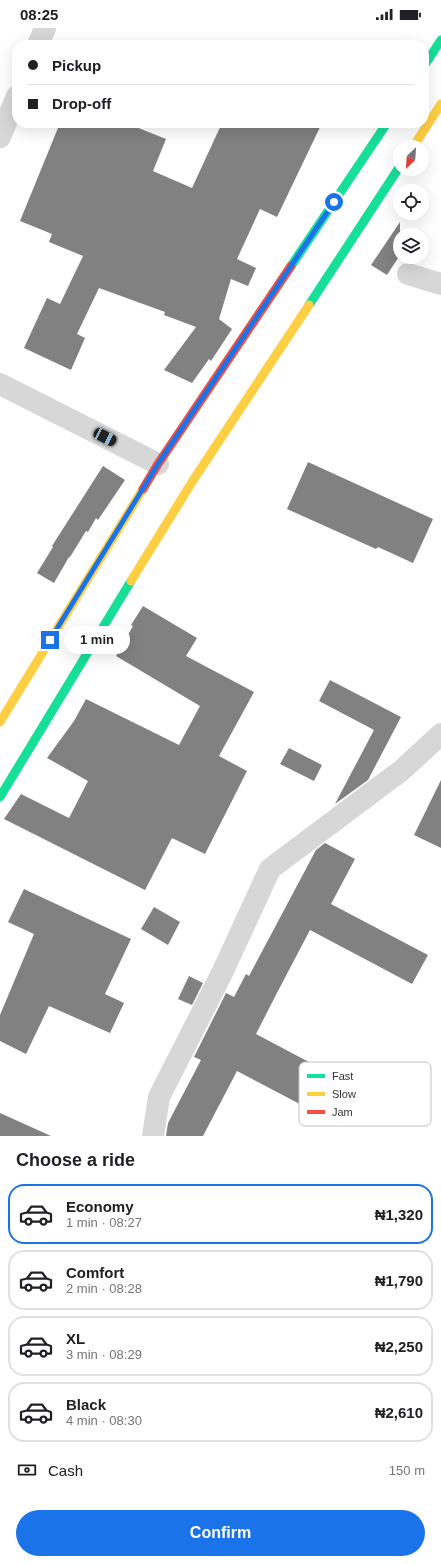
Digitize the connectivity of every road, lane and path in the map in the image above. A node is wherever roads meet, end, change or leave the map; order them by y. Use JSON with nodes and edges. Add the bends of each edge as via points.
{"nodes":[{"id":1,"x":45,"y":28,"type":"edge"},
{"id":2,"x":40,"y":40,"type":"edge"},
{"id":3,"x":441,"y":40,"type":"edge"},
{"id":4,"x":429,"y":58,"type":"edge"},
{"id":5,"x":441,"y":104,"type":"edge"},
{"id":6,"x":12,"y":108,"type":"edge"},
{"id":7,"x":429,"y":122,"type":"edge"},
{"id":8,"x":384,"y":128,"type":"edge"},
{"id":9,"x":425,"y":128,"type":"edge"},
{"id":10,"x":0,"y":137,"type":"edge"},
{"id":11,"x":417,"y":140,"type":"edge"},
{"id":12,"x":393,"y":176,"type":"edge"},
{"id":13,"x":408,"y":274,"type":"dead end"},
{"id":14,"x":441,"y":284,"type":"edge"},
{"id":15,"x":0,"y":384,"type":"edge"},
{"id":16,"x":158,"y":464,"type":"junction"},
{"id":17,"x":0,"y":722,"type":"edge"},
{"id":18,"x":441,"y":734,"type":"edge"},
{"id":19,"x":0,"y":797,"type":"edge"},
{"id":20,"x":153,"y":1136,"type":"edge"}],
"edges":[{"from":1,"to":2,"type":"street"},
{"from":3,"to":4,"type":"main road"},
{"from":5,"to":7,"type":"main road"},
{"from":6,"to":10,"type":"street"},
{"from":8,"to":16,"type":"main road"},
{"from":9,"to":11,"type":"main road"},
{"from":12,"to":19,"type":"main road","via":[[192,482]]},
{"from":13,"to":14,"type":"street"},
{"from":15,"to":16,"type":"street"},
{"from":16,"to":17,"type":"main road"},
{"from":18,"to":20,"type":"street","via":[[402,770],[270,869],[222,973],[159,1097]]}]}
